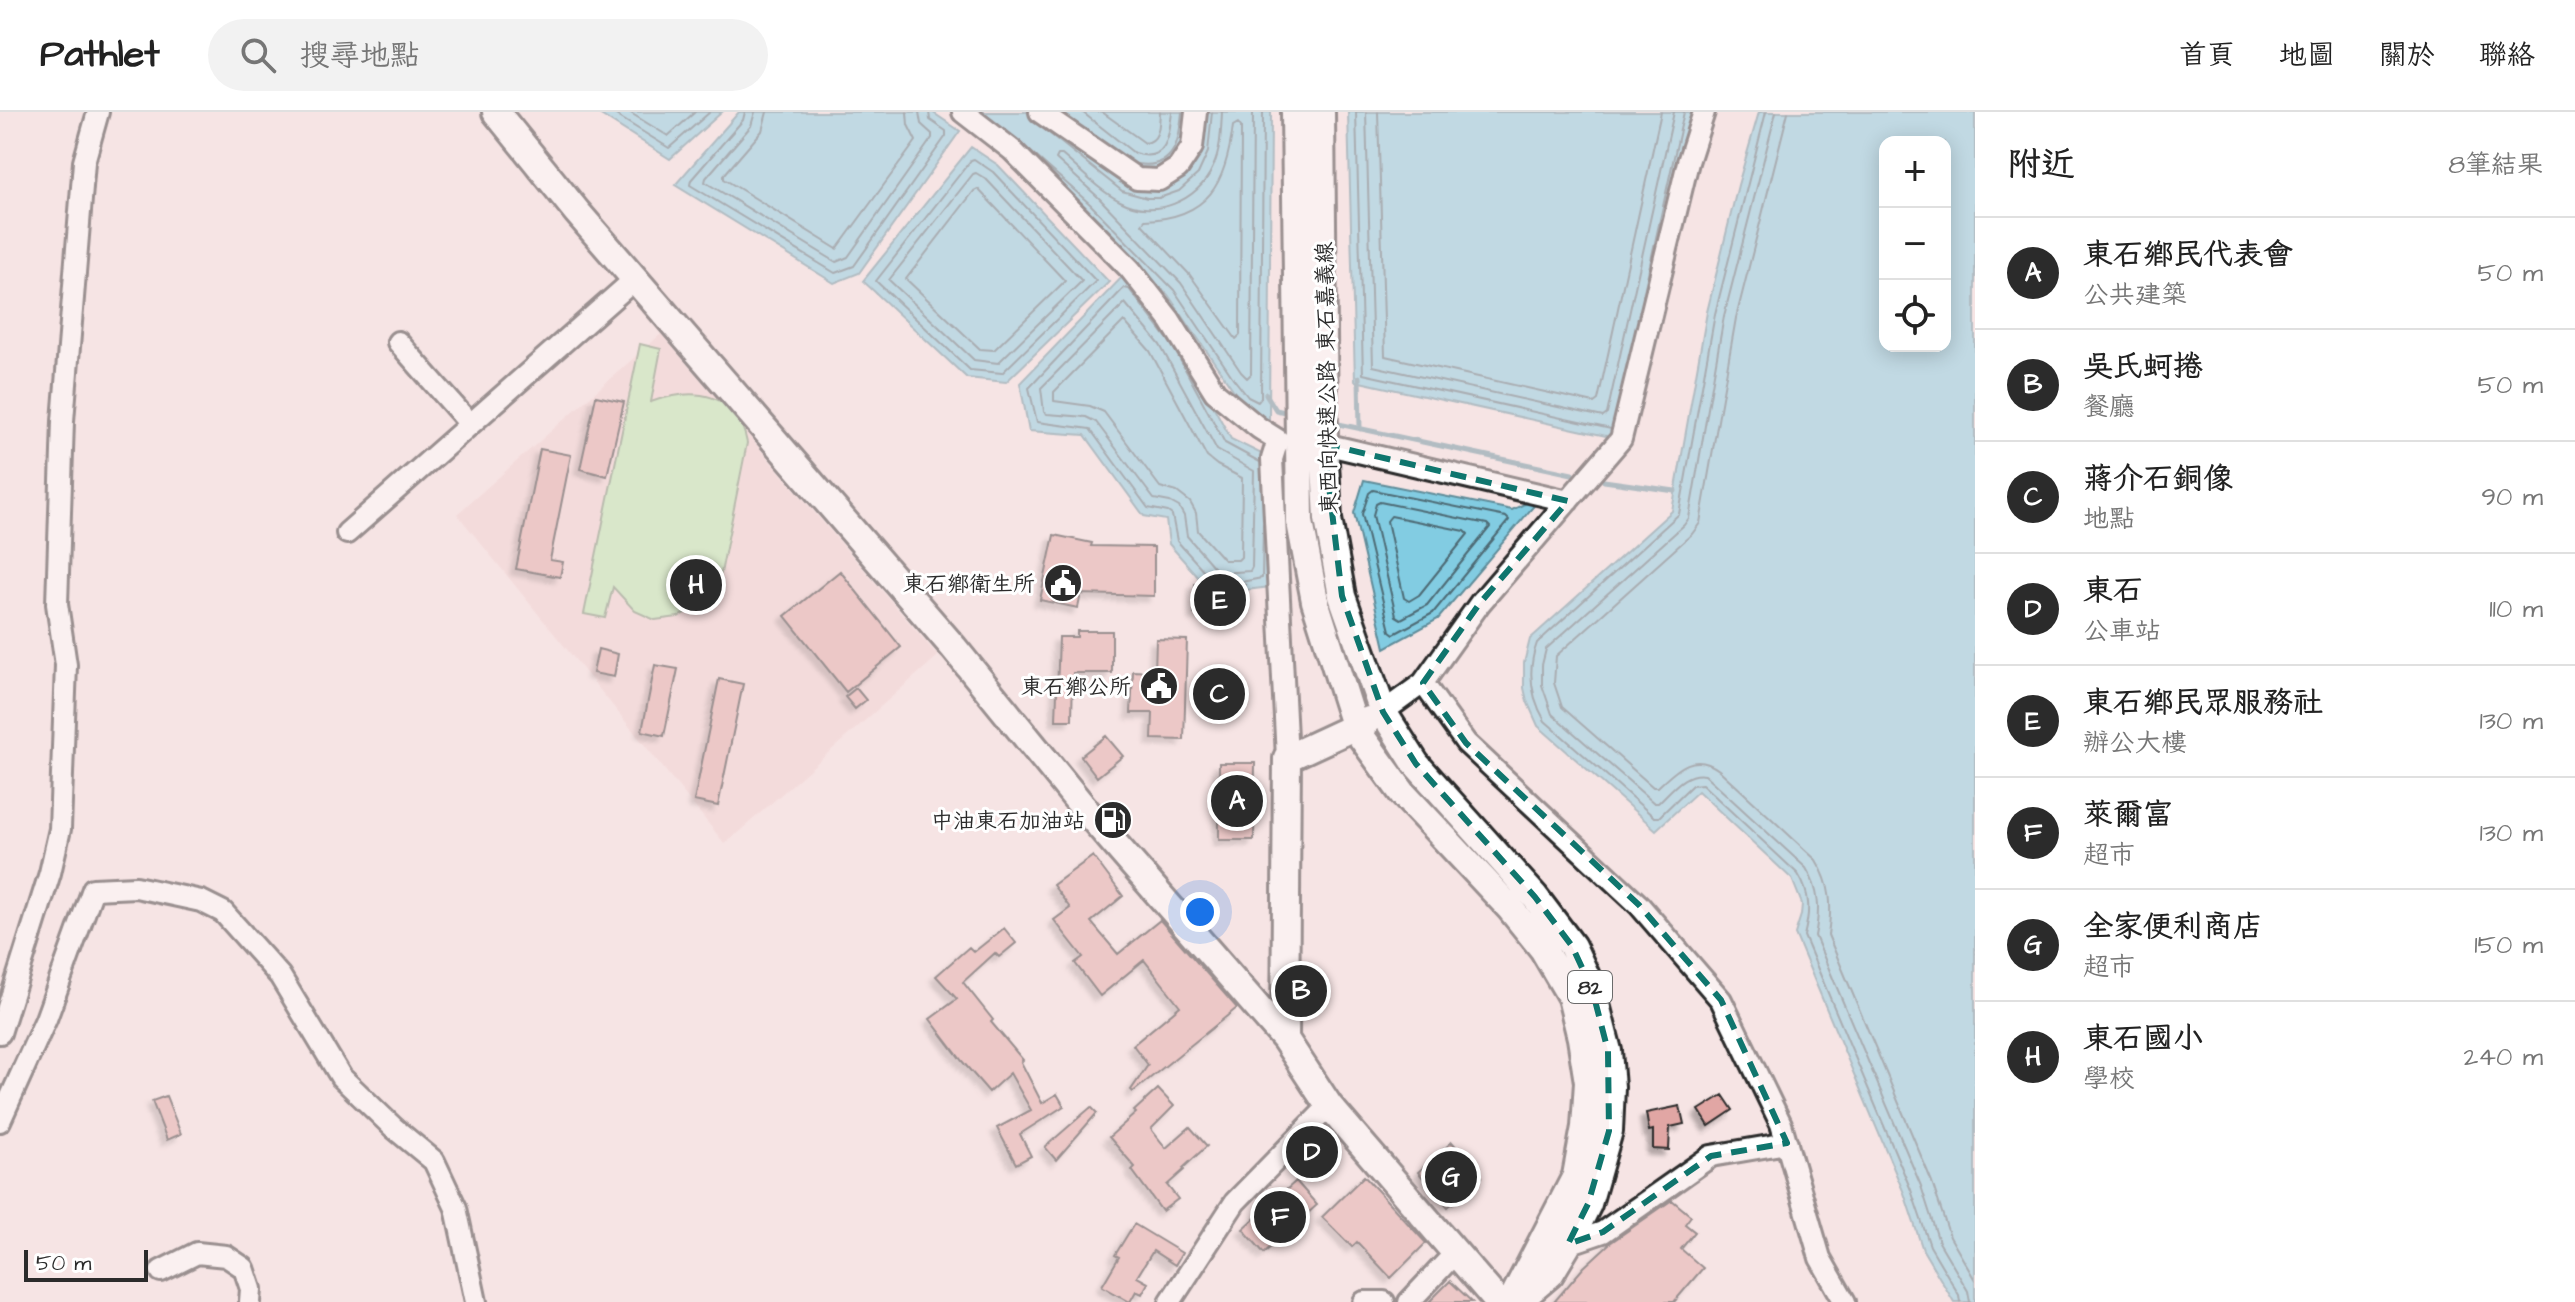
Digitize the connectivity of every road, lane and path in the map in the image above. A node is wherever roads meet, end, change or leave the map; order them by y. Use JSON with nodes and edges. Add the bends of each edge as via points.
{"nodes":[{"id":1,"x":98,"y":112,"type":"edge"},
{"id":2,"x":496,"y":112,"type":"edge"},
{"id":3,"x":963,"y":112,"type":"edge"},
{"id":4,"x":1040,"y":112,"type":"edge"},
{"id":5,"x":1196,"y":112,"type":"edge"},
{"id":6,"x":1295,"y":112,"type":"edge"},
{"id":7,"x":1321,"y":112,"type":"edge"},
{"id":8,"x":1704,"y":112,"type":"edge"},
{"id":9,"x":635,"y":279,"type":"junction"},
{"id":10,"x":398,"y":342,"type":"dead end"},
{"id":11,"x":470,"y":424,"type":"junction"},
{"id":12,"x":1324,"y":444,"type":"junction"},
{"id":13,"x":1568,"y":501,"type":"junction"},
{"id":14,"x":347,"y":533,"type":"dead end"},
{"id":15,"x":1423,"y":683,"type":"junction"},
{"id":16,"x":1383,"y":712,"type":"junction"},
{"id":17,"x":1355,"y":728,"type":"junction"},
{"id":18,"x":1287,"y":758,"type":"junction"},
{"id":19,"x":0,"y":1033,"type":"edge"},
{"id":20,"x":1285,"y":1039,"type":"junction"},
{"id":21,"x":1329,"y":1106,"type":"junction"},
{"id":22,"x":0,"y":1121,"type":"edge"},
{"id":23,"x":1787,"y":1143,"type":"junction"},
{"id":24,"x":1558,"y":1238,"type":"junction"},
{"id":25,"x":1456,"y":1252,"type":"junction"},
{"id":26,"x":161,"y":1271,"type":"dead end"},
{"id":27,"x":250,"y":1302,"type":"edge"},
{"id":28,"x":476,"y":1302,"type":"edge"},
{"id":29,"x":1170,"y":1302,"type":"edge"},
{"id":30,"x":1364,"y":1302,"type":"edge"},
{"id":31,"x":1384,"y":1302,"type":"edge"},
{"id":32,"x":1409,"y":1302,"type":"edge"},
{"id":33,"x":1498,"y":1302,"type":"edge"},
{"id":34,"x":1514,"y":1302,"type":"edge"},
{"id":35,"x":1845,"y":1302,"type":"edge"}],
"edges":[{"from":1,"to":19,"type":"street","via":[[84,162],[63,421],[57,604],[66,665],[60,829]]},
{"from":2,"to":9,"type":"main road"},
{"from":3,"to":18,"type":"street","via":[[1012,150],[1130,269],[1215,392],[1278,440],[1272,459]]},
{"from":4,"to":5,"type":"street","via":[[1137,179],[1159,180],[1178,168],[1192,147]]},
{"from":6,"to":17,"type":"main road","name":"東西向快速公路 東石嘉義線","number":"82","via":[[1300,522],[1315,601]]},
{"from":7,"to":12,"type":"main road","name":"東西向快速公路 東石嘉義線","number":"82"},
{"from":8,"to":13,"type":"street","via":[[1621,439]]},
{"from":9,"to":11,"type":"street"},
{"from":9,"to":20,"type":"main road"},
{"from":10,"to":11,"type":"street"},
{"from":11,"to":14,"type":"street"},
{"from":12,"to":13,"type":"street"},
{"from":12,"to":16,"type":"main road","name":"東西向快速公路 東石嘉義線","number":"82","via":[[1328,519],[1342,596]]},
{"from":13,"to":15,"type":"street","via":[[1480,603]]},
{"from":15,"to":16,"type":"street"},
{"from":15,"to":23,"type":"street","via":[[1466,743],[1639,905],[1721,1000]]},
{"from":16,"to":17,"type":"main road"},
{"from":16,"to":24,"type":"main road","name":"東西向快速公路 東石嘉義線","number":"82","via":[[1416,764],[1572,946],[1592,989],[1608,1051],[1609,1131],[1588,1204]]},
{"from":17,"to":18,"type":"main road"},
{"from":17,"to":24,"type":"main road","name":"東西向快速公路 東石嘉義線","number":"82","via":[[1403,794],[1535,939],[1571,997],[1588,1082],[1576,1176]]},
{"from":18,"to":20,"type":"main road"},
{"from":20,"to":21,"type":"main road"},
{"from":21,"to":25,"type":"main road"},
{"from":21,"to":29,"type":"street","via":[[1235,1202]]},
{"from":22,"to":28,"type":"street","via":[[46,1019],[93,889],[136,887],[201,901],[223,912],[280,976],[341,1077],[434,1161],[456,1208]]},
{"from":23,"to":24,"type":"street","via":[[1711,1156],[1603,1232]]},
{"from":23,"to":35,"type":"street","via":[[1820,1258]]},
{"from":24,"to":34,"type":"main road","name":"東西向快速公路 東石嘉義線","number":"82"},
{"from":25,"to":32,"type":"street"},
{"from":25,"to":33,"type":"main road"},
{"from":26,"to":27,"type":"street","via":[[197,1253],[226,1256],[244,1268]]},
{"from":30,"to":31,"type":"street"}]}
